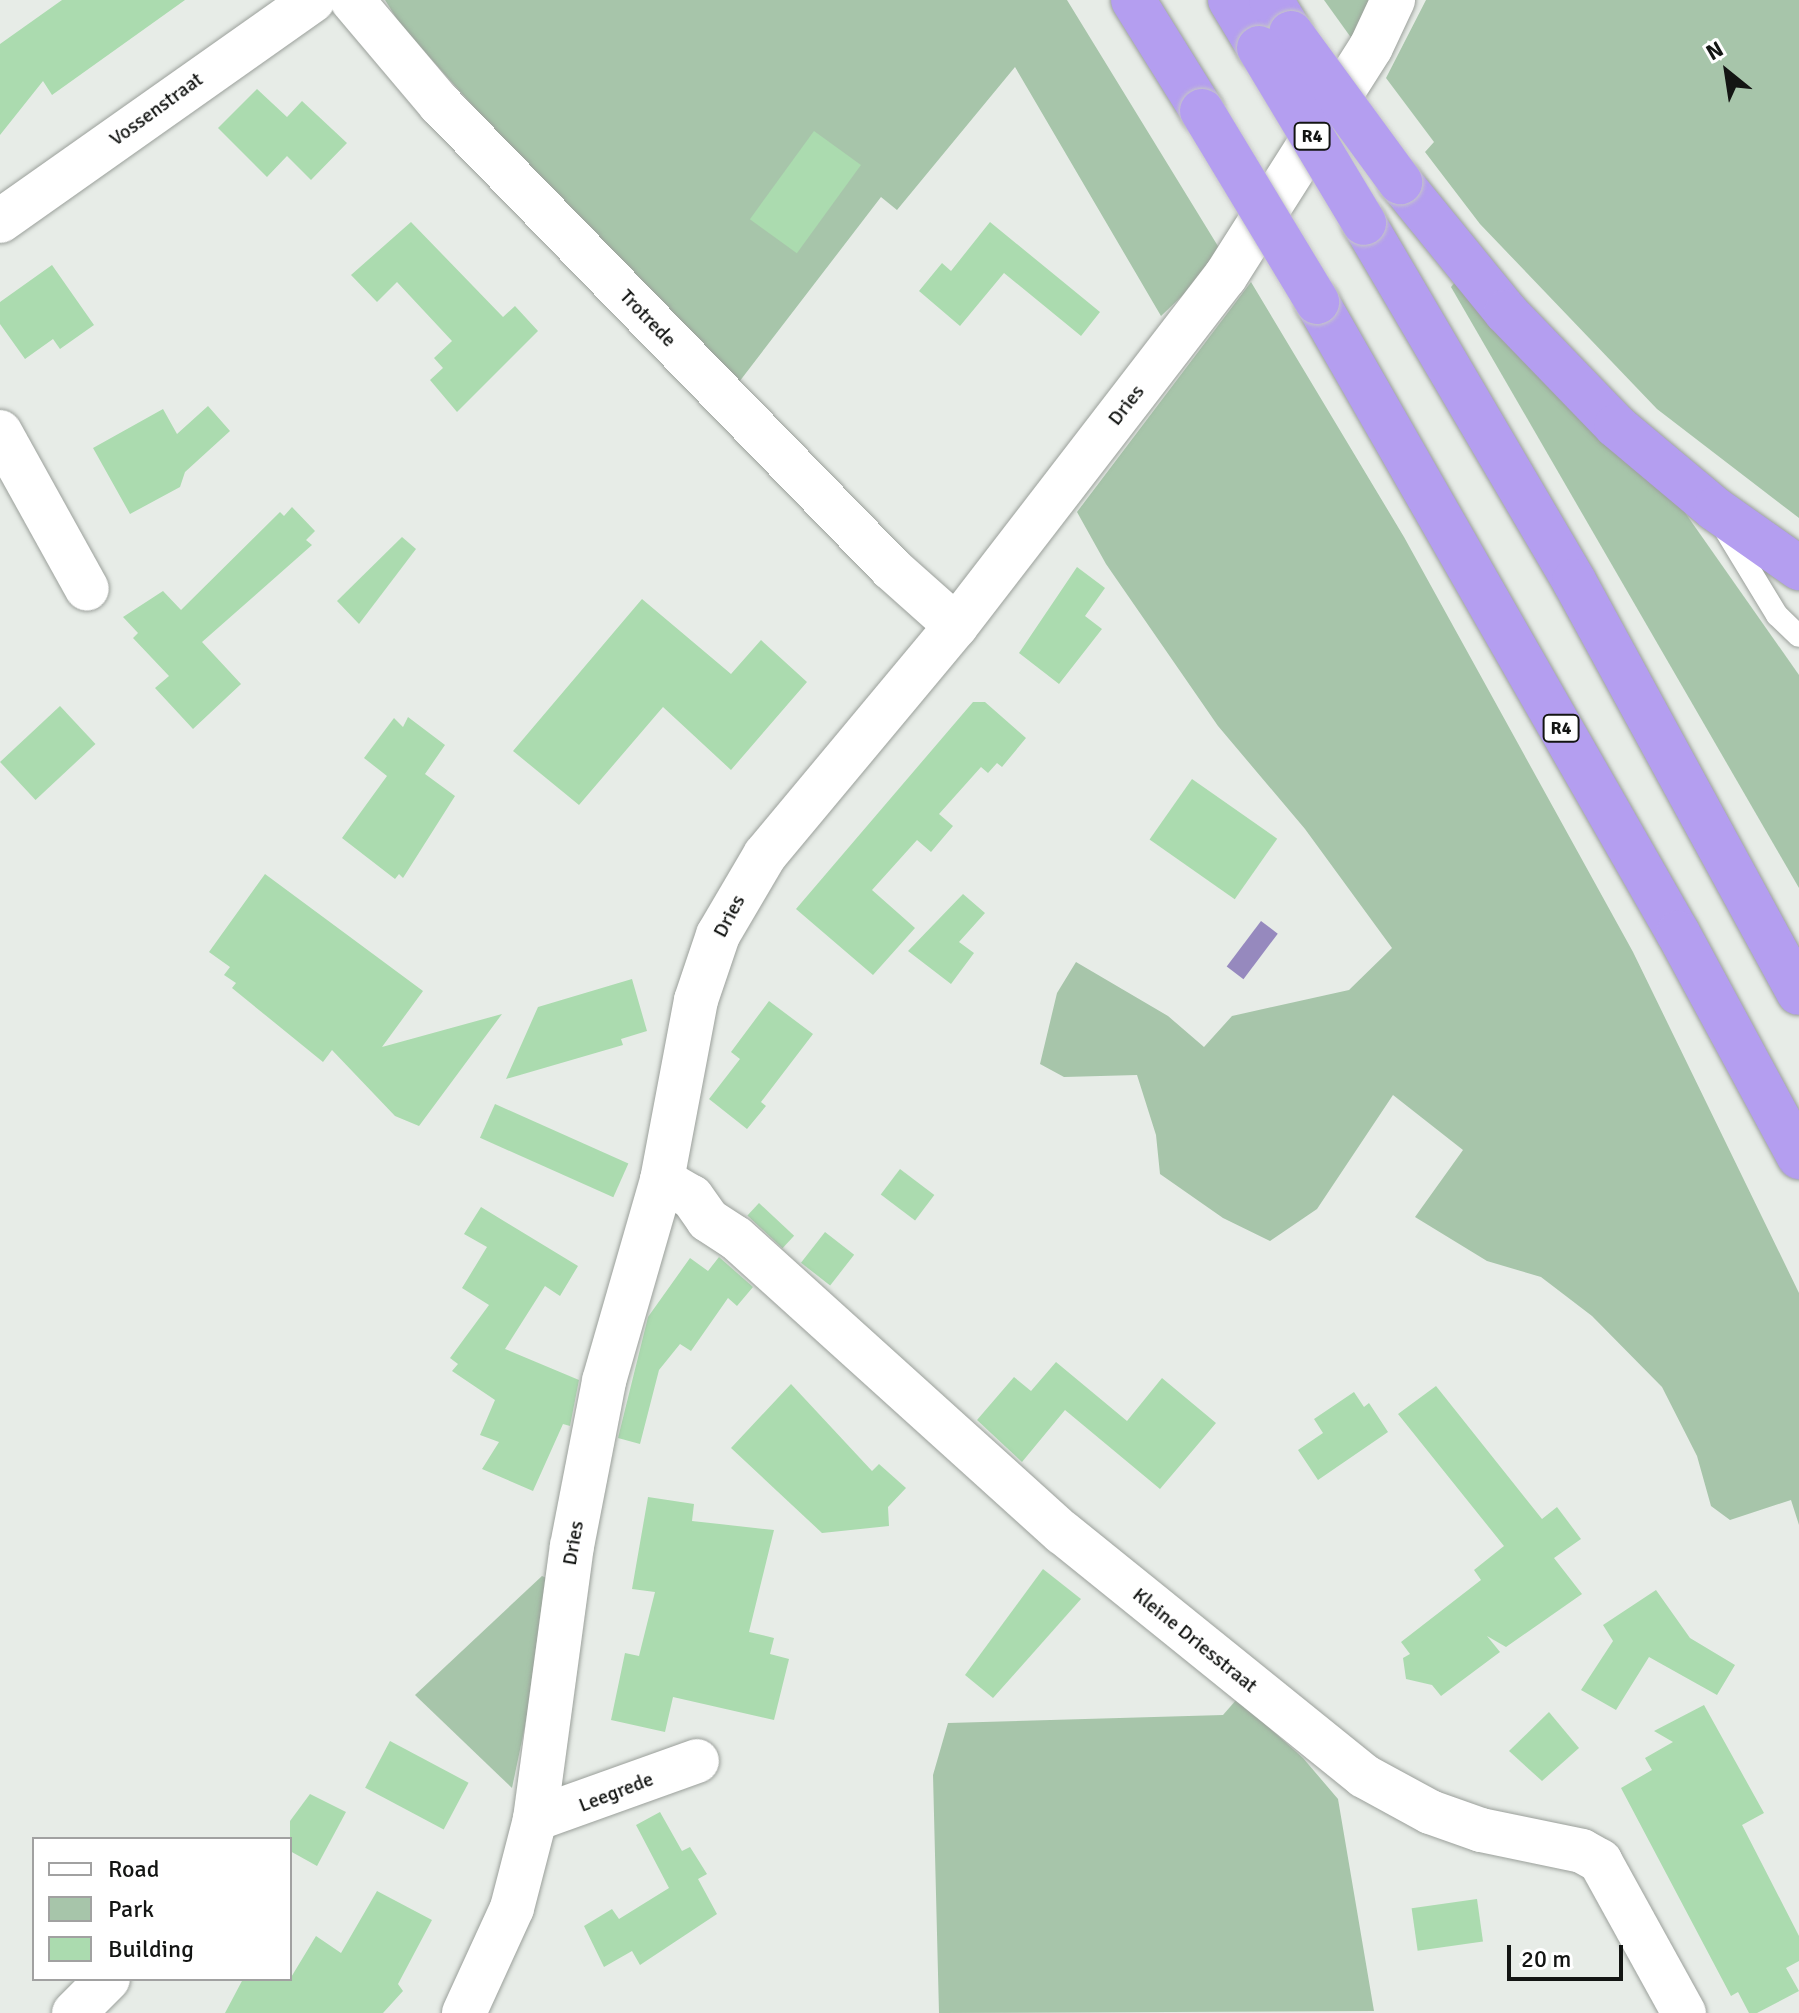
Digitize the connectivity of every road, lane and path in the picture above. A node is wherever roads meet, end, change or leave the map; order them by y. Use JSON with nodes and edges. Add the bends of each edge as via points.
{"nodes":[{"id":1,"x":313,"y":0,"type":"edge"},
{"id":2,"x":352,"y":0,"type":"edge"},
{"id":3,"x":1133,"y":0,"type":"edge"},
{"id":4,"x":1230,"y":0,"type":"edge"},
{"id":5,"x":1393,"y":0,"type":"edge"},
{"id":6,"x":1274,"y":27,"type":"edge"},
{"id":7,"x":0,"y":221,"type":"edge"},
{"id":8,"x":0,"y":432,"type":"edge"},
{"id":9,"x":1715,"y":509,"type":"junction"},
{"id":10,"x":1799,"y":568,"type":"edge"},
{"id":11,"x":87,"y":589,"type":"dead end"},
{"id":12,"x":956,"y":626,"type":"junction"},
{"id":13,"x":1799,"y":636,"type":"edge"},
{"id":14,"x":1799,"y":993,"type":"edge"},
{"id":15,"x":1799,"y":1157,"type":"edge"},
{"id":16,"x":662,"y":1180,"type":"junction"},
{"id":17,"x":708,"y":1220,"type":"junction"},
{"id":18,"x":648,"y":1234,"type":"junction"},
{"id":19,"x":697,"y":1761,"type":"dead end"},
{"id":20,"x":535,"y":1819,"type":"junction"},
{"id":21,"x":106,"y":1981,"type":"edge"},
{"id":22,"x":74,"y":2013,"type":"edge"},
{"id":23,"x":464,"y":2013,"type":"edge"},
{"id":24,"x":1684,"y":2013,"type":"edge"}],
"edges":[{"from":1,"to":7,"type":"street","name":"Vossenstraat"},
{"from":2,"to":12,"type":"street","name":"Trotrede","via":[[386,47],[451,115],[891,568]]},
{"from":3,"to":15,"type":"highway","number":"R4","bridge":true,"via":[[1317,302],[1678,933]]},
{"from":4,"to":6,"type":"highway","number":"R4"},
{"from":5,"to":12,"type":"street","name":"Dries","via":[[1371,47],[1225,277]]},
{"from":6,"to":9,"type":"highway","bridge":true,"via":[[1506,312],[1605,415]]},
{"from":6,"to":14,"type":"highway","number":"R4","bridge":true,"via":[[1364,223],[1574,581]]},
{"from":8,"to":11,"type":"street"},
{"from":9,"to":10,"type":"highway"},
{"from":9,"to":13,"type":"lane","via":[[1733,549],[1777,615]]},
{"from":12,"to":16,"type":"street","name":"Dries","via":[[765,855],[718,935],[696,1000]]},
{"from":16,"to":17,"type":"street","name":"Kleine Driesstraat","via":[[692,1197]]},
{"from":16,"to":18,"type":"street","name":"Dries"},
{"from":17,"to":18,"type":"street"},
{"from":17,"to":24,"type":"street","name":"Kleine Driesstraat","via":[[736,1238],[1063,1533],[1364,1776],[1430,1812],[1481,1830],[1582,1851],[1600,1861]]},
{"from":18,"to":20,"type":"street","name":"Dries","via":[[601,1396],[572,1546]]},
{"from":19,"to":20,"type":"street","name":"Leegrede"},
{"from":20,"to":23,"type":"street","name":"Dries","via":[[512,1908]]},
{"from":21,"to":22,"type":"street"}]}
